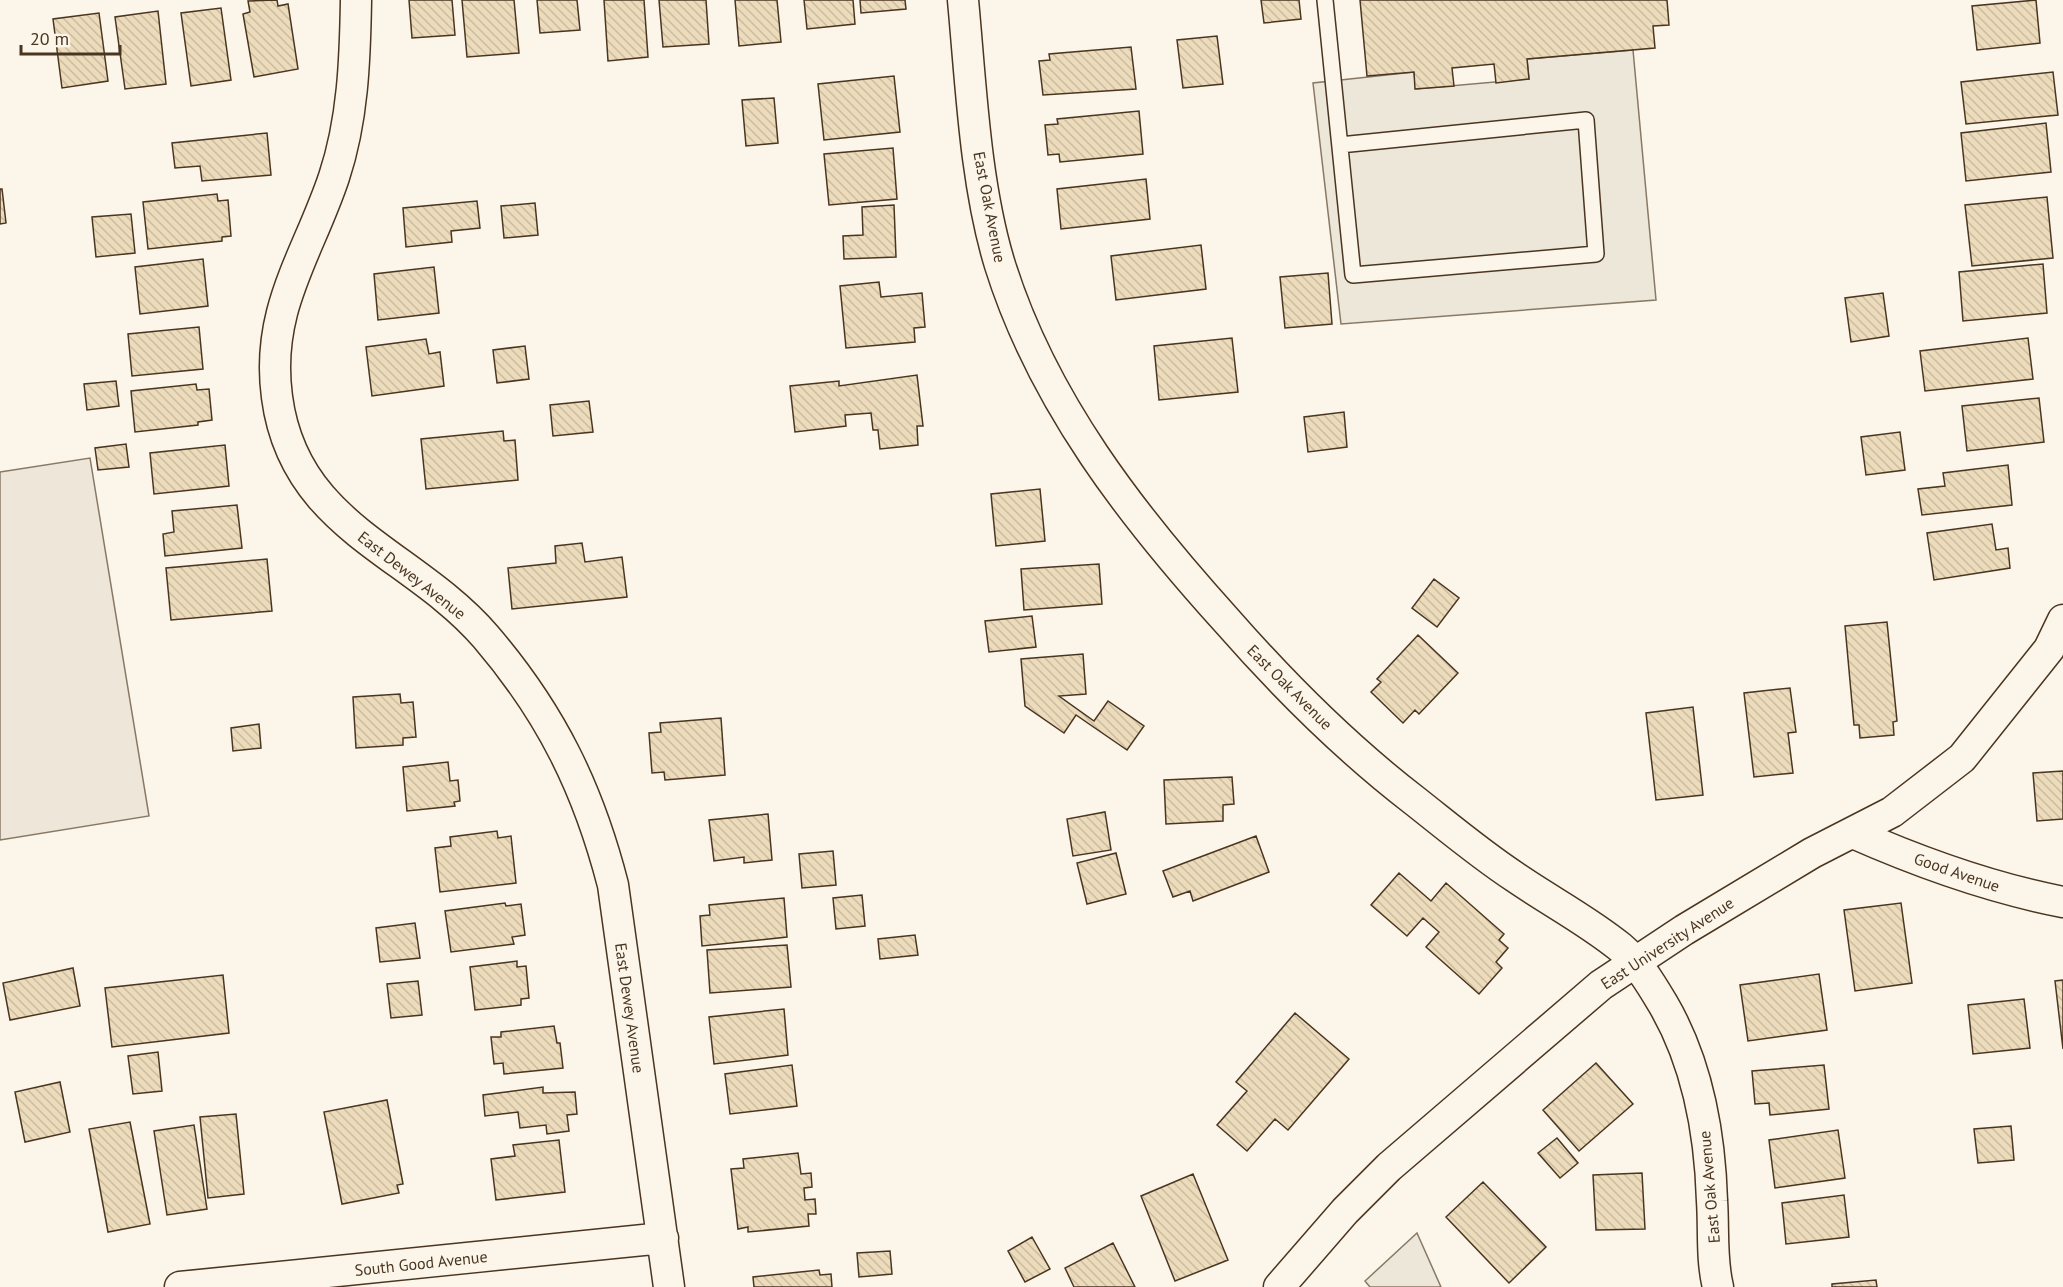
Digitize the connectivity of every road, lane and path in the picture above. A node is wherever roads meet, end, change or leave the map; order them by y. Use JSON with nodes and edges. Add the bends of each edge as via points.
{"nodes":[{"id":1,"x":356,"y":0,"type":"edge"},
{"id":2,"x":963,"y":0,"type":"edge"},
{"id":3,"x":1325,"y":0,"type":"edge"},
{"id":4,"x":1340,"y":145,"type":"junction"},
{"id":5,"x":2063,"y":620,"type":"edge"},
{"id":6,"x":1853,"y":833,"type":"junction"},
{"id":7,"x":2063,"y":902,"type":"edge"},
{"id":8,"x":1634,"y":961,"type":"junction"},
{"id":9,"x":663,"y":1238,"type":"junction"},
{"id":10,"x":180,"y":1287,"type":"edge"},
{"id":11,"x":669,"y":1287,"type":"edge"},
{"id":12,"x":1279,"y":1287,"type":"edge"},
{"id":13,"x":1718,"y":1287,"type":"edge"}],
"edges":[{"from":1,"to":9,"type":"street","name":"East Dewey Avenue","via":[[355,58],[346,133],[324,206],[292,276],[278,320],[274,367],[280,413],[302,471],[330,509],[365,540],[441,595],[487,638],[543,712],[580,781],[613,885]]},
{"from":2,"to":8,"type":"street","name":"East Oak Avenue","via":[[977,144],[986,206],[1001,266],[1041,368],[1115,487],[1200,593],[1349,746],[1479,852],[1608,938]]},
{"from":3,"to":4,"type":"lane"},
{"from":4,"to":4,"type":"lane","via":[[1353,275],[1596,254],[1586,120]]},
{"from":5,"to":6,"type":"street","name":"East University Avenue","via":[[2049,650],[1962,758],[1892,812]]},
{"from":6,"to":7,"type":"street","name":"Good Avenue","via":[[1941,868]]},
{"from":6,"to":8,"type":"street","name":"East University Avenue","via":[[1812,853]]},
{"from":8,"to":12,"type":"street","name":"East University Avenue","via":[[1561,1017],[1389,1167]]},
{"from":8,"to":13,"type":"street","name":"East Oak Avenue","via":[[1665,1007],[1694,1079],[1708,1139]]},
{"from":9,"to":10,"type":"street","name":"South Good Avenue"},
{"from":9,"to":11,"type":"street","name":"East Dewey Avenue"}]}
